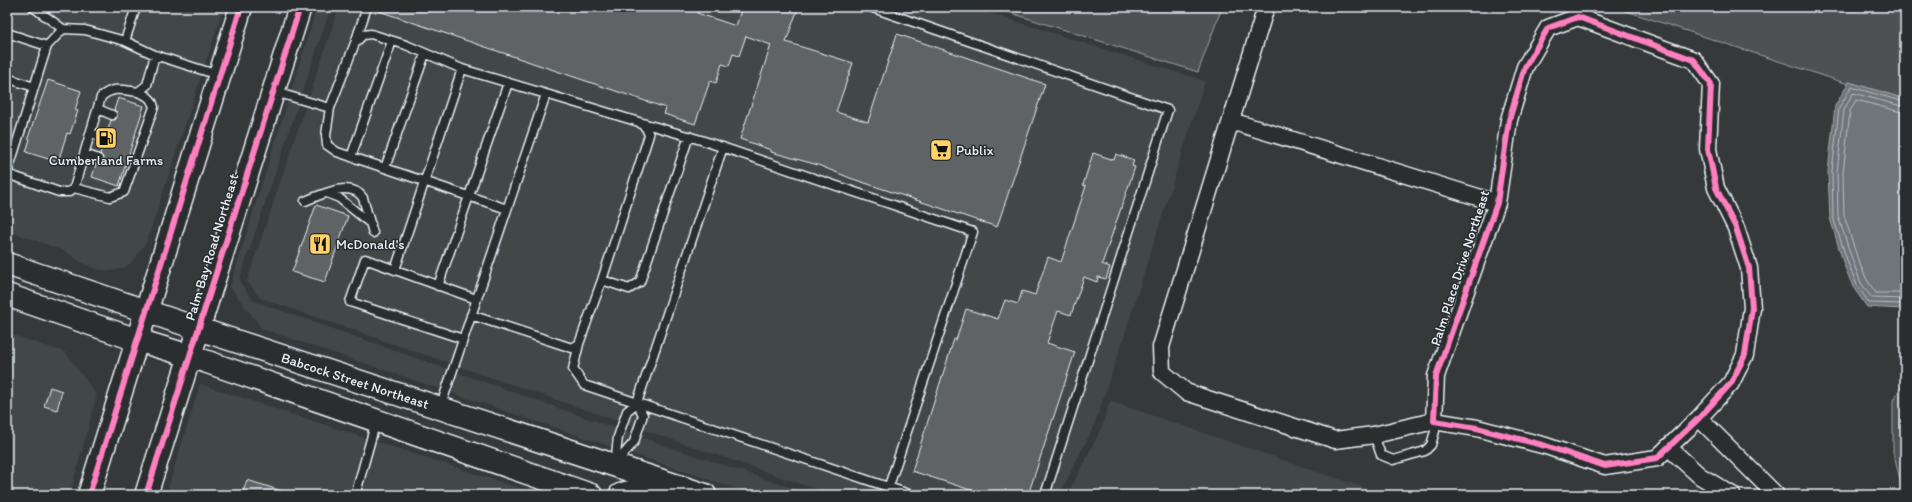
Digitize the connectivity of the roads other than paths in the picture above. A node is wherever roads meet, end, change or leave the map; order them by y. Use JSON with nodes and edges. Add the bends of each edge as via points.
{"nodes":[{"id":1,"x":33,"y":7,"type":"edge"},
{"id":2,"x":136,"y":7,"type":"edge"},
{"id":3,"x":240,"y":7,"type":"edge"},
{"id":4,"x":300,"y":7,"type":"edge"},
{"id":5,"x":367,"y":7,"type":"edge"},
{"id":6,"x":870,"y":7,"type":"edge"},
{"id":7,"x":1266,"y":7,"type":"edge"},
{"id":8,"x":62,"y":29,"type":"junction"},
{"id":9,"x":7,"y":33,"type":"edge"},
{"id":10,"x":125,"y":41,"type":"junction"},
{"id":11,"x":392,"y":41,"type":"junction"},
{"id":12,"x":355,"y":43,"type":"junction"},
{"id":13,"x":47,"y":46,"type":"junction"},
{"id":14,"x":425,"y":54,"type":"junction"},
{"id":15,"x":155,"y":55,"type":"junction"},
{"id":16,"x":462,"y":69,"type":"junction"},
{"id":17,"x":218,"y":75,"type":"junction"},
{"id":18,"x":7,"y":78,"type":"edge"},
{"id":19,"x":508,"y":83,"type":"junction"},
{"id":20,"x":34,"y":87,"type":"junction"},
{"id":21,"x":274,"y":91,"type":"junction"},
{"id":22,"x":138,"y":92,"type":"junction"},
{"id":23,"x":546,"y":94,"type":"junction"},
{"id":24,"x":330,"y":108,"type":"junction"},
{"id":25,"x":98,"y":109,"type":"junction"},
{"id":26,"x":112,"y":115,"type":"dead end"},
{"id":27,"x":1231,"y":121,"type":"junction"},
{"id":28,"x":639,"y":122,"type":"junction"},
{"id":29,"x":91,"y":133,"type":"junction"},
{"id":30,"x":689,"y":136,"type":"junction"},
{"id":31,"x":105,"y":138,"type":"dead end"},
{"id":32,"x":723,"y":147,"type":"junction"},
{"id":33,"x":10,"y":153,"type":"edge"},
{"id":34,"x":85,"y":154,"type":"junction"},
{"id":35,"x":351,"y":157,"type":"junction"},
{"id":36,"x":98,"y":159,"type":"dead end"},
{"id":37,"x":385,"y":168,"type":"junction"},
{"id":38,"x":7,"y":174,"type":"edge"},
{"id":39,"x":424,"y":181,"type":"junction"},
{"id":40,"x":74,"y":188,"type":"junction"},
{"id":41,"x":327,"y":193,"type":"junction"},
{"id":42,"x":468,"y":196,"type":"junction"},
{"id":43,"x":305,"y":201,"type":"dead end"},
{"id":44,"x":1497,"y":203,"type":"junction"},
{"id":45,"x":507,"y":209,"type":"junction"},
{"id":46,"x":371,"y":224,"type":"junction"},
{"id":47,"x":373,"y":233,"type":"dead end"},
{"id":48,"x":7,"y":264,"type":"edge"},
{"id":49,"x":395,"y":270,"type":"junction"},
{"id":50,"x":602,"y":280,"type":"junction"},
{"id":51,"x":438,"y":286,"type":"junction"},
{"id":52,"x":7,"y":295,"type":"edge"},
{"id":53,"x":476,"y":299,"type":"junction"},
{"id":54,"x":146,"y":312,"type":"junction"},
{"id":55,"x":471,"y":316,"type":"junction"},
{"id":56,"x":199,"y":329,"type":"junction"},
{"id":57,"x":463,"y":339,"type":"junction"},
{"id":58,"x":137,"y":340,"type":"junction"},
{"id":59,"x":579,"y":344,"type":"junction"},
{"id":60,"x":190,"y":356,"type":"junction"},
{"id":61,"x":637,"y":403,"type":"junction"},
{"id":62,"x":440,"y":408,"type":"junction"},
{"id":63,"x":1699,"y":418,"type":"junction"},
{"id":64,"x":376,"y":420,"type":"junction"},
{"id":65,"x":1434,"y":421,"type":"junction"},
{"id":66,"x":1374,"y":435,"type":"junction"},
{"id":67,"x":1668,"y":447,"type":"junction"},
{"id":68,"x":614,"y":466,"type":"junction"},
{"id":69,"x":357,"y":489,"type":"dead end"},
{"id":70,"x":888,"y":491,"type":"edge"},
{"id":71,"x":89,"y":495,"type":"edge"},
{"id":72,"x":146,"y":495,"type":"edge"},
{"id":73,"x":591,"y":495,"type":"edge"},
{"id":74,"x":620,"y":495,"type":"edge"},
{"id":75,"x":667,"y":495,"type":"edge"},
{"id":76,"x":705,"y":495,"type":"edge"},
{"id":77,"x":912,"y":495,"type":"edge"},
{"id":78,"x":1045,"y":495,"type":"edge"},
{"id":79,"x":1732,"y":495,"type":"edge"},
{"id":80,"x":1776,"y":495,"type":"edge"}],
"edges":[{"from":1,"to":8,"type":"lane"},
{"from":2,"to":10,"type":"lane"},
{"from":3,"to":17,"type":"main road"},
{"from":4,"to":21,"type":"main road","name":"Palm Bay Road Northeast"},
{"from":5,"to":12,"type":"lane"},
{"from":6,"to":78,"type":"lane","via":[[1168,110]]},
{"from":7,"to":27,"type":"street","name":"Palm Place Drive Northeast"},
{"from":8,"to":10,"type":"lane","via":[[85,30]]},
{"from":8,"to":13,"type":"lane"},
{"from":9,"to":13,"type":"lane"},
{"from":10,"to":15,"type":"lane"},
{"from":11,"to":12,"type":"lane","via":[[371,34],[363,35]]},
{"from":11,"to":14,"type":"lane"},
{"from":11,"to":35,"type":"lane"},
{"from":12,"to":24,"type":"lane"},
{"from":13,"to":20,"type":"lane"},
{"from":14,"to":16,"type":"lane"},
{"from":14,"to":37,"type":"lane"},
{"from":15,"to":17,"type":"lane"},
{"from":15,"to":22,"type":"lane","via":[[147,85]]},
{"from":16,"to":19,"type":"lane"},
{"from":16,"to":39,"type":"lane"},
{"from":17,"to":54,"type":"main road"},
{"from":18,"to":20,"type":"lane"},
{"from":19,"to":23,"type":"lane"},
{"from":19,"to":42,"type":"lane"},
{"from":20,"to":33,"type":"lane"},
{"from":21,"to":24,"type":"lane"},
{"from":21,"to":56,"type":"main road","name":"Palm Bay Road Northeast"},
{"from":22,"to":25,"type":"lane","via":[[108,91],[101,98]]},
{"from":22,"to":40,"type":"lane","via":[[153,101],[154,107],[143,124],[128,168],[124,192],[110,197]]},
{"from":23,"to":28,"type":"lane"},
{"from":23,"to":45,"type":"lane"},
{"from":24,"to":35,"type":"lane","via":[[326,135],[328,145],[337,152]]},
{"from":25,"to":26,"type":"lane"},
{"from":25,"to":29,"type":"lane"},
{"from":27,"to":44,"type":"street","name":"Palm Place Drive Northeast"},
{"from":27,"to":66,"type":"street","name":"Palm Place Drive Northeast","via":[[1161,347],[1162,372],[1186,392],[1335,440]]},
{"from":28,"to":30,"type":"lane"},
{"from":28,"to":50,"type":"lane","via":[[649,135]]},
{"from":29,"to":31,"type":"lane"},
{"from":29,"to":34,"type":"lane"},
{"from":30,"to":32,"type":"lane"},
{"from":30,"to":50,"type":"lane","via":[[640,282],[629,289]]},
{"from":32,"to":61,"type":"lane"},
{"from":32,"to":70,"type":"lane","via":[[973,232]]},
{"from":33,"to":38,"type":"lane"},
{"from":34,"to":36,"type":"lane"},
{"from":34,"to":40,"type":"lane"},
{"from":35,"to":37,"type":"lane"},
{"from":37,"to":39,"type":"lane"},
{"from":38,"to":40,"type":"lane","via":[[59,192],[69,192]]},
{"from":39,"to":42,"type":"lane"},
{"from":39,"to":49,"type":"lane"},
{"from":41,"to":43,"type":"lane"},
{"from":41,"to":46,"type":"lane","via":[[339,198]]},
{"from":41,"to":46,"type":"lane","via":[[344,189],[354,190],[360,194]]},
{"from":42,"to":45,"type":"lane"},
{"from":42,"to":51,"type":"lane"},
{"from":44,"to":63,"type":"street","name":"Palm Place Drive Northeast","via":[[1509,120],[1525,67],[1548,28],[1578,17],[1694,60],[1711,84],[1708,149],[1716,188],[1736,228],[1749,268],[1752,308],[1745,355],[1731,383]]},
{"from":44,"to":65,"type":"street","name":"Palm Place Drive Northeast","via":[[1436,376]]},
{"from":45,"to":53,"type":"lane"},
{"from":46,"to":47,"type":"lane"},
{"from":48,"to":54,"type":"main road","name":"Babcock Street Northeast"},
{"from":49,"to":51,"type":"lane"},
{"from":49,"to":57,"type":"lane","via":[[365,259],[350,302]]},
{"from":50,"to":59,"type":"lane"},
{"from":51,"to":53,"type":"lane"},
{"from":52,"to":58,"type":"main road","name":"Babcock Street Northeast"},
{"from":53,"to":55,"type":"lane"},
{"from":54,"to":56,"type":"main road","name":"Babcock Street Northeast"},
{"from":54,"to":58,"type":"main road"},
{"from":55,"to":57,"type":"lane"},
{"from":55,"to":59,"type":"lane","via":[[572,348]]},
{"from":56,"to":60,"type":"main road","name":"Palm Bay Road Northeast"},
{"from":56,"to":62,"type":"main road","name":"Babcock Street Northeast"},
{"from":57,"to":62,"type":"lane"},
{"from":58,"to":60,"type":"main road","name":"Babcock Street Northeast"},
{"from":58,"to":71,"type":"main road"},
{"from":59,"to":61,"type":"lane","via":[[573,369],[584,386]]},
{"from":60,"to":64,"type":"main road","name":"Babcock Street Northeast"},
{"from":60,"to":72,"type":"main road","name":"Palm Bay Road Northeast"},
{"from":61,"to":68,"type":"lane","via":[[627,410],[618,437]]},
{"from":61,"to":68,"type":"lane","via":[[643,416],[634,442]]},
{"from":61,"to":70,"type":"lane"},
{"from":62,"to":68,"type":"main road","name":"Babcock Street Northeast"},
{"from":63,"to":67,"type":"street","name":"Palm Place Drive Northeast"},
{"from":63,"to":80,"type":"street"},
{"from":64,"to":69,"type":"lane"},
{"from":64,"to":73,"type":"main road","name":"Babcock Street Northeast"},
{"from":65,"to":66,"type":"street","name":"Palm Place Drive Northeast"},
{"from":65,"to":66,"type":"lane","via":[[1435,431],[1431,445],[1425,451],[1393,460],[1381,455]]},
{"from":65,"to":67,"type":"street","name":"Palm Place Drive Northeast","via":[[1478,428],[1546,446],[1605,466],[1657,458]]},
{"from":67,"to":79,"type":"street","via":[[1700,476]]},
{"from":68,"to":76,"type":"main road","name":"Babcock Street Northeast"},
{"from":70,"to":77,"type":"lane"},
{"from":74,"to":75,"type":"main road","via":[[629,491]]}]}
